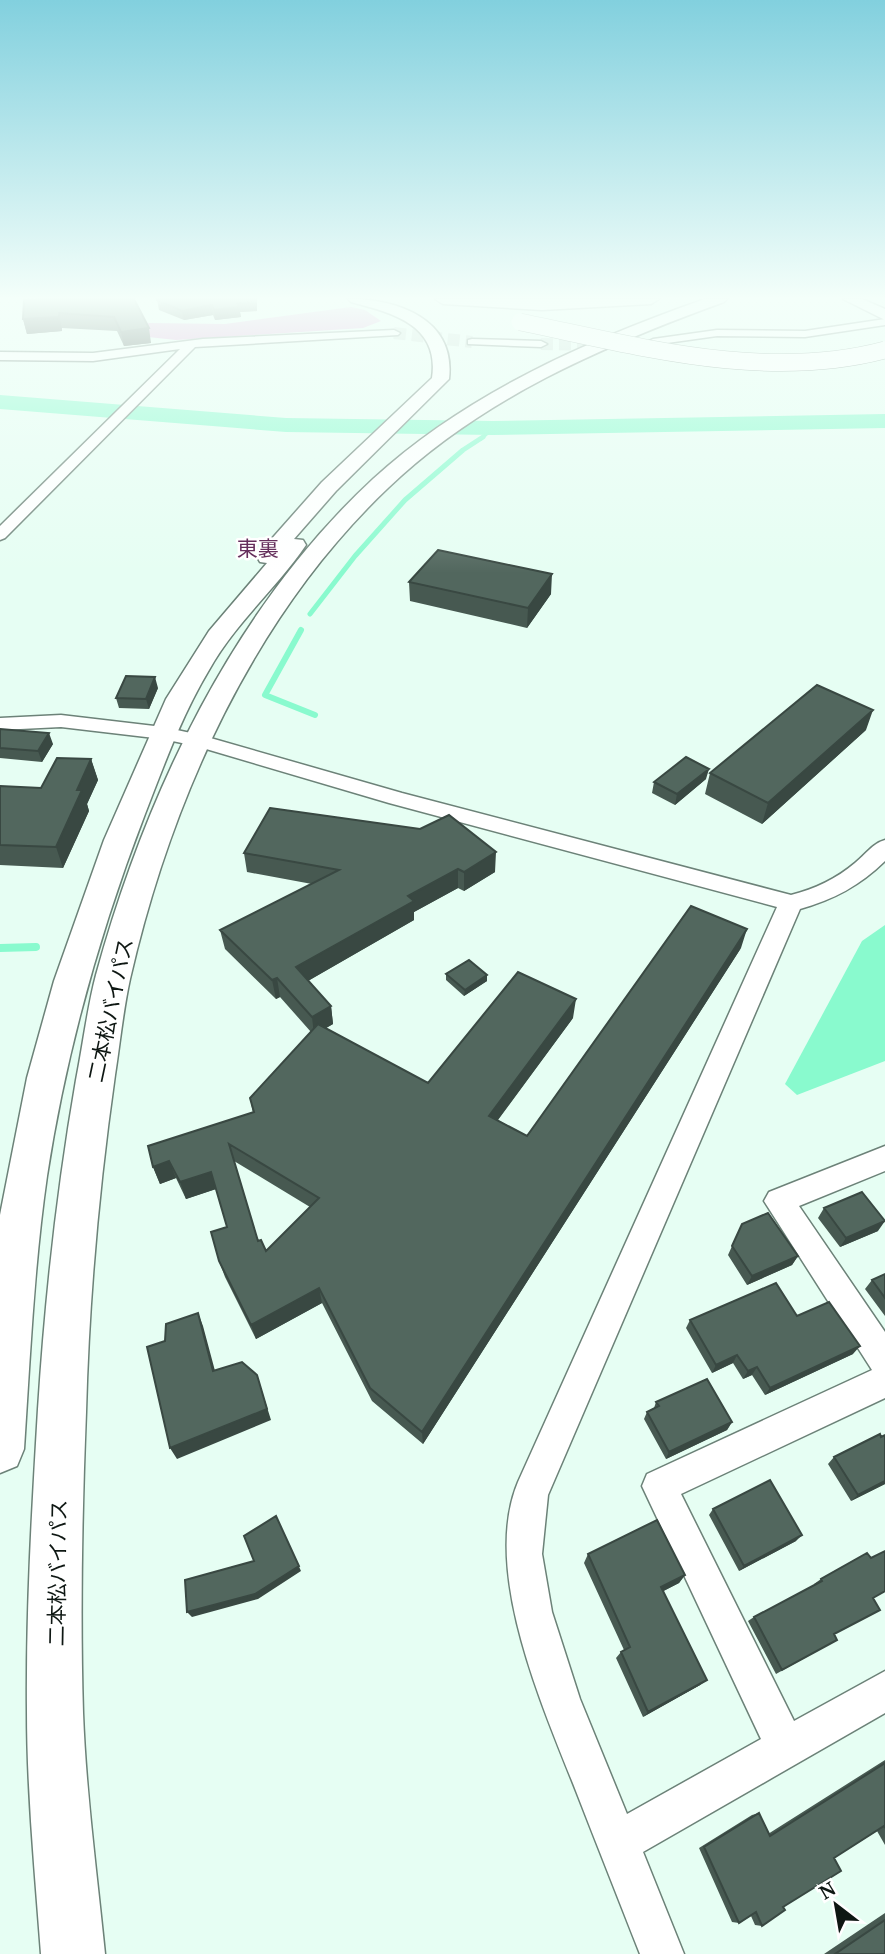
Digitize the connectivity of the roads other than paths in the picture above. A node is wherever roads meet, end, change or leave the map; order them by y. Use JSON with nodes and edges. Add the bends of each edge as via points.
{"nodes":[{"id":1,"x":145,"y":390,"type":"edge"},
{"id":2,"x":433,"y":390,"type":"edge"},
{"id":3,"x":481,"y":390,"type":"edge"},
{"id":4,"x":510,"y":390,"type":"edge"},
{"id":5,"x":404,"y":435,"type":"junction"},
{"id":6,"x":0,"y":535,"type":"edge"},
{"id":7,"x":0,"y":724,"type":"edge"},
{"id":8,"x":181,"y":737,"type":"junction"},
{"id":9,"x":885,"y":847,"type":"edge"},
{"id":10,"x":791,"y":903,"type":"junction"},
{"id":11,"x":885,"y":1158,"type":"edge"},
{"id":12,"x":885,"y":1360,"type":"edge"},
{"id":13,"x":885,"y":1381,"type":"edge"},
{"id":14,"x":0,"y":1449,"type":"edge"},
{"id":15,"x":885,"y":1691,"type":"edge"},
{"id":16,"x":785,"y":1746,"type":"junction"},
{"id":17,"x":616,"y":1844,"type":"junction"},
{"id":18,"x":73,"y":1954,"type":"edge"},
{"id":19,"x":662,"y":1954,"type":"edge"}],
"edges":[{"from":1,"to":6,"type":"street"},
{"from":2,"to":5,"type":"highway"},
{"from":3,"to":5,"type":"highway","name":"二本松バイパス"},
{"from":4,"to":5,"type":"highway","name":"二本松バイパス","via":[[461,418]]},
{"from":5,"to":8,"type":"highway","name":"二本松バイパス","via":[[381,484],[303,569],[216,704]]},
{"from":5,"to":8,"type":"highway","name":"二本松バイパス","via":[[305,533],[197,667]]},
{"from":7,"to":8,"type":"street","via":[[61,721]]},
{"from":8,"to":10,"type":"street"},
{"from":8,"to":14,"type":"highway","name":"二本松バイパス","via":[[101,886],[59,1033],[27,1174]]},
{"from":8,"to":18,"type":"highway","name":"二本松バイパス","via":[[113,979],[81,1159],[66,1318],[55,1716]]},
{"from":9,"to":10,"type":"street","via":[[845,884]]},
{"from":10,"to":17,"type":"street","via":[[530,1494],[524,1554],[533,1612],[560,1699]]},
{"from":11,"to":12,"type":"street","via":[[779,1201]]},
{"from":13,"to":16,"type":"street","via":[[659,1486]]},
{"from":15,"to":16,"type":"street"},
{"from":16,"to":17,"type":"street"},
{"from":17,"to":19,"type":"street"}]}
